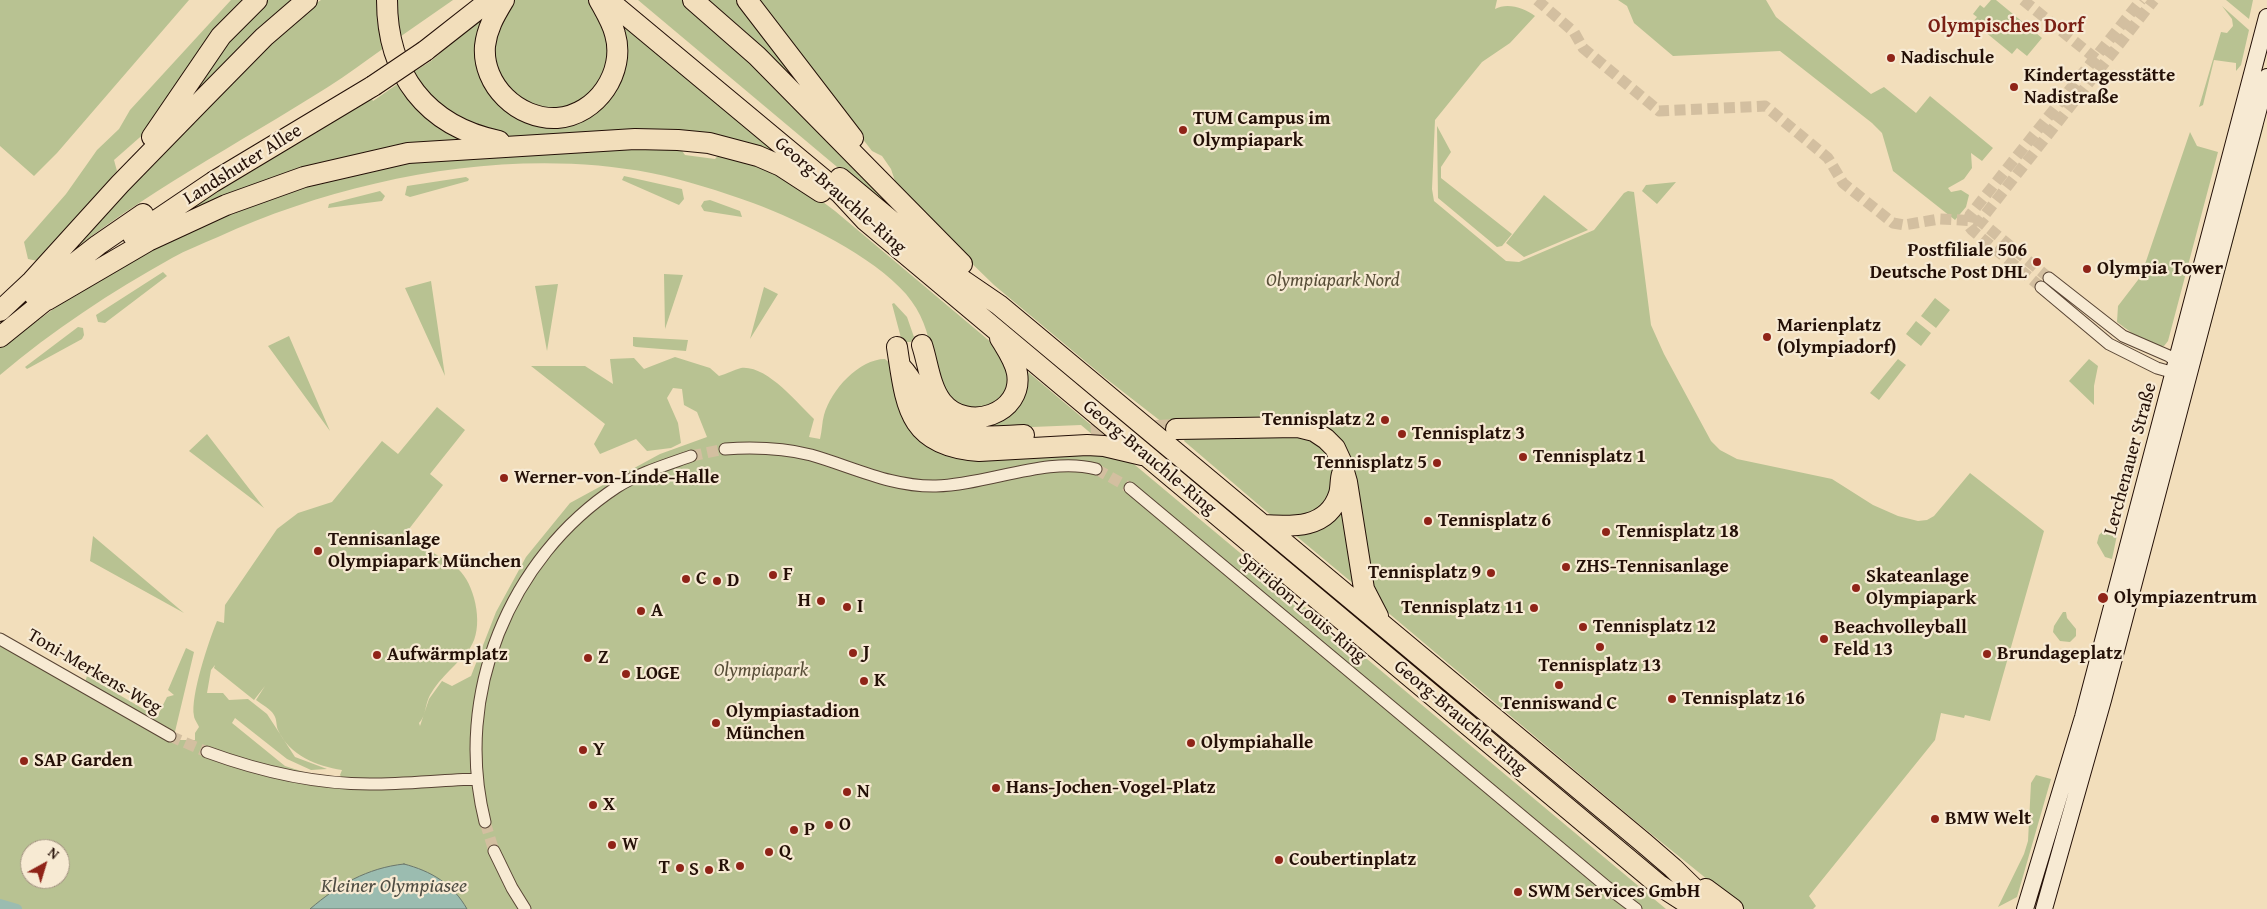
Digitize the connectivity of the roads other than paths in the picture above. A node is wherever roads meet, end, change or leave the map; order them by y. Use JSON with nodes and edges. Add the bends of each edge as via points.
{"nodes":[{"id":1,"x":257,"y":0,"type":"edge"},
{"id":2,"x":306,"y":0,"type":"edge"},
{"id":3,"x":387,"y":0,"type":"edge"},
{"id":4,"x":471,"y":0,"type":"edge"},
{"id":5,"x":490,"y":0,"type":"edge"},
{"id":6,"x":504,"y":0,"type":"edge"},
{"id":7,"x":599,"y":0,"type":"edge"},
{"id":8,"x":608,"y":0,"type":"edge"},
{"id":9,"x":628,"y":0,"type":"edge"},
{"id":10,"x":693,"y":0,"type":"edge"},
{"id":11,"x":747,"y":0,"type":"edge"},
{"id":12,"x":2267,"y":17,"type":"edge"},
{"id":13,"x":422,"y":45,"type":"junction"},
{"id":14,"x":2267,"y":77,"type":"edge"},
{"id":15,"x":371,"y":80,"type":"junction"},
{"id":16,"x":521,"y":145,"type":"junction"},
{"id":17,"x":874,"y":175,"type":"junction"},
{"id":18,"x":120,"y":184,"type":"junction"},
{"id":19,"x":865,"y":220,"type":"junction"},
{"id":20,"x":2049,"y":278,"type":"tunnel mouth"},
{"id":21,"x":2041,"y":288,"type":"tunnel mouth"},
{"id":22,"x":47,"y":300,"type":"junction"},
{"id":23,"x":999,"y":304,"type":"junction"},
{"id":24,"x":0,"y":311,"type":"edge"},
{"id":25,"x":0,"y":320,"type":"edge"},
{"id":26,"x":2110,"y":326,"type":"junction"},
{"id":27,"x":996,"y":330,"type":"junction"},
{"id":28,"x":2093,"y":332,"type":"junction"},
{"id":29,"x":0,"y":337,"type":"edge"},
{"id":30,"x":2175,"y":369,"type":"junction"},
{"id":31,"x":2190,"y":373,"type":"junction"},
{"id":32,"x":924,"y":401,"type":"junction"},
{"id":33,"x":1176,"y":429,"type":"tunnel mouth"},
{"id":34,"x":1091,"y":434,"type":"tunnel mouth"},
{"id":35,"x":724,"y":448,"type":"tunnel mouth"},
{"id":36,"x":691,"y":456,"type":"tunnel mouth"},
{"id":37,"x":1148,"y":456,"type":"junction"},
{"id":38,"x":1096,"y":469,"type":"tunnel mouth"},
{"id":39,"x":1342,"y":470,"type":"junction"},
{"id":40,"x":1130,"y":488,"type":"tunnel mouth"},
{"id":41,"x":1263,"y":525,"type":"junction"},
{"id":42,"x":1382,"y":624,"type":"junction"},
{"id":43,"x":0,"y":639,"type":"edge"},
{"id":44,"x":170,"y":736,"type":"tunnel mouth"},
{"id":45,"x":207,"y":752,"type":"tunnel mouth"},
{"id":46,"x":477,"y":779,"type":"junction"},
{"id":47,"x":485,"y":822,"type":"tunnel mouth"},
{"id":48,"x":494,"y":851,"type":"tunnel mouth"},
{"id":49,"x":1673,"y":868,"type":"junction"},
{"id":50,"x":1659,"y":885,"type":"junction"},
{"id":51,"x":525,"y":909,"type":"edge"},
{"id":52,"x":1636,"y":909,"type":"edge"},
{"id":53,"x":1681,"y":909,"type":"edge"},
{"id":54,"x":1696,"y":909,"type":"edge"},
{"id":55,"x":1714,"y":909,"type":"edge"},
{"id":56,"x":1733,"y":909,"type":"edge"},
{"id":57,"x":2025,"y":909,"type":"edge"},
{"id":58,"x":2044,"y":909,"type":"edge"}],
"edges":[{"from":1,"to":18,"type":"highway","via":[[216,42]]},
{"from":2,"to":18,"type":"highway","via":[[264,37]]},
{"from":3,"to":16,"type":"highway","via":[[390,42],[406,79],[418,97],[447,121],[475,136]]},
{"from":4,"to":13,"type":"highway","name":"Landshuter Allee"},
{"from":5,"to":13,"type":"highway","name":"Landshuter Allee"},
{"from":6,"to":7,"type":"highway","via":[[490,24],[485,47],[488,70],[494,82],[522,111],[559,118],[592,103],[612,78],[618,51],[616,35]]},
{"from":8,"to":19,"type":"highway","name":"Georg-Brauchle-Ring","via":[[840,193]]},
{"from":9,"to":23,"type":"highway","name":"Georg-Brauchle-Ring","via":[[953,272]]},
{"from":10,"to":17,"type":"highway","via":[[757,56]]},
{"from":11,"to":17,"type":"highway","via":[[860,147]]},
{"from":12,"to":30,"type":"main road","name":"Lerchenauer Straße"},
{"from":13,"to":15,"type":"highway","name":"Landshuter Allee","bridge":true},
{"from":14,"to":31,"type":"main road","name":"Lerchenauer Straße"},
{"from":15,"to":22,"type":"highway","name":"Landshuter Allee","via":[[101,258]]},
{"from":15,"to":25,"type":"highway","name":"Landshuter Allee","via":[[206,172],[98,245]]},
{"from":16,"to":19,"type":"highway","via":[[635,139],[709,143],[758,156],[781,166]]},
{"from":16,"to":22,"type":"highway","via":[[408,153],[304,177],[183,223]]},
{"from":17,"to":23,"type":"highway"},
{"from":18,"to":24,"type":"highway","via":[[32,281]]},
{"from":19,"to":27,"type":"highway","name":"Georg-Brauchle-Ring"},
{"from":20,"to":26,"type":"street"},
{"from":21,"to":28,"type":"street"},
{"from":22,"to":29,"type":"highway","name":"Landshuter Allee"},
{"from":23,"to":41,"type":"highway","name":"Georg-Brauchle-Ring"},
{"from":26,"to":28,"type":"street"},
{"from":26,"to":30,"type":"street","via":[[2133,341],[2169,356]]},
{"from":27,"to":32,"type":"highway","via":[[1017,371],[1017,385],[1005,407],[984,418],[956,414],[943,403],[934,388],[922,344]]},
{"from":27,"to":37,"type":"highway","name":"Georg-Brauchle-Ring"},
{"from":28,"to":30,"type":"street","via":[[2123,353]]},
{"from":30,"to":31,"type":"street"},
{"from":30,"to":57,"type":"main road","name":"Lerchenauer Straße","via":[[2081,722]]},
{"from":31,"to":58,"type":"main road","name":"Lerchenauer Straße"},
{"from":32,"to":34,"type":"highway","via":[[938,423],[969,436]]},
{"from":32,"to":37,"type":"highway","via":[[898,356],[902,391],[910,413],[924,431],[944,444],[979,451],[1104,446]]},
{"from":33,"to":39,"type":"highway","via":[[1298,427],[1326,438],[1335,448]]},
{"from":35,"to":38,"type":"street","via":[[775,448],[811,455],[901,484],[936,486],[1050,466]]},
{"from":36,"to":46,"type":"street","via":[[619,486],[567,527],[531,570],[497,634],[481,690]]},
{"from":37,"to":50,"type":"highway","name":"Georg-Brauchle-Ring"},
{"from":39,"to":41,"type":"highway","via":[[1340,493],[1318,520],[1292,527]]},
{"from":39,"to":42,"type":"highway","via":[[1348,482],[1364,589]]},
{"from":40,"to":52,"type":"street","name":"Spiridon-Louis-Ring"},
{"from":41,"to":42,"type":"highway","name":"Georg-Brauchle-Ring"},
{"from":42,"to":49,"type":"highway","name":"Georg-Brauchle-Ring"},
{"from":43,"to":44,"type":"street","name":"Toni-Merkens-Weg"},
{"from":45,"to":46,"type":"street","via":[[271,772],[335,782],[370,784]]},
{"from":46,"to":47,"type":"street"},
{"from":48,"to":51,"type":"street"},
{"from":49,"to":55,"type":"highway","name":"Georg-Brauchle-Ring"},
{"from":49,"to":56,"type":"highway"},
{"from":50,"to":53,"type":"highway"},
{"from":50,"to":54,"type":"highway","name":"Georg-Brauchle-Ring"}]}
